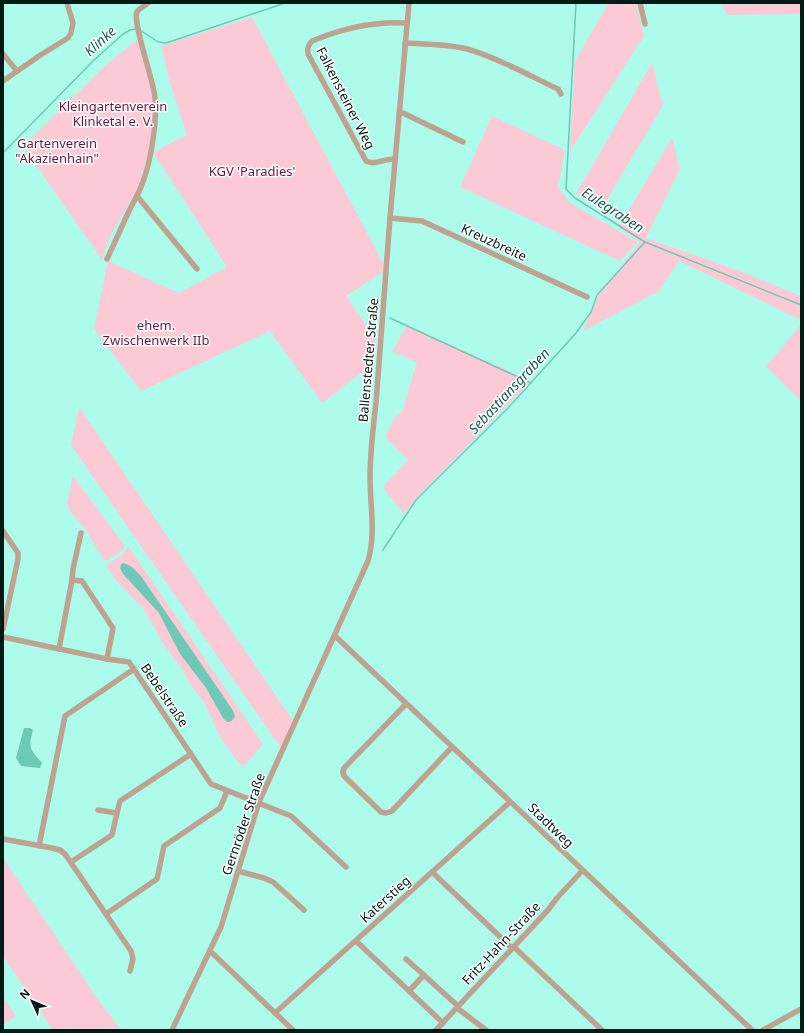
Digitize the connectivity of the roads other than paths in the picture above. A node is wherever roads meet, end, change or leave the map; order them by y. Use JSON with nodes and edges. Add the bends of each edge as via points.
{"nodes":[{"id":1,"x":67,"y":3,"type":"edge"},
{"id":2,"x":148,"y":3,"type":"edge"},
{"id":3,"x":409,"y":3,"type":"edge"},
{"id":4,"x":640,"y":3,"type":"edge"},
{"id":5,"x":407,"y":23,"type":"junction"},
{"id":6,"x":645,"y":24,"type":"dead end"},
{"id":7,"x":405,"y":43,"type":"junction"},
{"id":8,"x":3,"y":54,"type":"edge"},
{"id":9,"x":17,"y":71,"type":"junction"},
{"id":10,"x":3,"y":81,"type":"edge"},
{"id":11,"x":561,"y":94,"type":"dead end"},
{"id":12,"x":399,"y":113,"type":"junction"},
{"id":13,"x":464,"y":142,"type":"dead end"},
{"id":14,"x":394,"y":159,"type":"junction"},
{"id":15,"x":137,"y":196,"type":"junction"},
{"id":16,"x":390,"y":218,"type":"junction"},
{"id":17,"x":107,"y":259,"type":"dead end"},
{"id":18,"x":197,"y":269,"type":"dead end"},
{"id":19,"x":587,"y":296,"type":"dead end"},
{"id":20,"x":3,"y":531,"type":"edge"},
{"id":21,"x":81,"y":533,"type":"dead end"},
{"id":22,"x":72,"y":580,"type":"junction"},
{"id":23,"x":348,"y":605,"type":"joint"},
{"id":24,"x":3,"y":629,"type":"edge"},
{"id":25,"x":335,"y":636,"type":"junction"},
{"id":26,"x":3,"y":637,"type":"edge"},
{"id":27,"x":59,"y":649,"type":"junction"},
{"id":28,"x":107,"y":659,"type":"junction"},
{"id":29,"x":134,"y":669,"type":"junction"},
{"id":30,"x":406,"y":704,"type":"junction"},
{"id":31,"x":452,"y":747,"type":"junction"},
{"id":32,"x":191,"y":754,"type":"junction"},
{"id":33,"x":226,"y":791,"type":"junction"},
{"id":34,"x":260,"y":802,"type":"junction"},
{"id":35,"x":510,"y":802,"type":"junction"},
{"id":36,"x":98,"y":810,"type":"dead end"},
{"id":37,"x":117,"y":813,"type":"junction"},
{"id":38,"x":3,"y":839,"type":"edge"},
{"id":39,"x":39,"y":846,"type":"junction"},
{"id":40,"x":71,"y":862,"type":"junction"},
{"id":41,"x":346,"y":867,"type":"dead end"},
{"id":42,"x":582,"y":871,"type":"junction"},
{"id":43,"x":238,"y":872,"type":"junction"},
{"id":44,"x":432,"y":872,"type":"junction"},
{"id":45,"x":304,"y":910,"type":"dead end"},
{"id":46,"x":106,"y":914,"type":"junction"},
{"id":47,"x":356,"y":941,"type":"junction"},
{"id":48,"x":513,"y":948,"type":"junction"},
{"id":49,"x":210,"y":951,"type":"junction"},
{"id":50,"x":406,"y":959,"type":"dead end"},
{"id":51,"x":130,"y":971,"type":"dead end"},
{"id":52,"x":424,"y":974,"type":"junction"},
{"id":53,"x":409,"y":991,"type":"junction"},
{"id":54,"x":458,"y":1007,"type":"junction"},
{"id":55,"x":801,"y":1009,"type":"edge"},
{"id":56,"x":275,"y":1013,"type":"junction"},
{"id":57,"x":443,"y":1023,"type":"junction"},
{"id":58,"x":172,"y":1030,"type":"edge"},
{"id":59,"x":293,"y":1030,"type":"edge"},
{"id":60,"x":436,"y":1030,"type":"edge"},
{"id":61,"x":486,"y":1030,"type":"edge"},
{"id":62,"x":602,"y":1030,"type":"edge"},
{"id":63,"x":752,"y":1030,"type":"edge"},
{"id":64,"x":763,"y":1030,"type":"edge"}],
"edges":[{"from":1,"to":9,"type":"street","via":[[73,23],[70,36]]},
{"from":2,"to":15,"type":"street","via":[[136,16],[151,77],[155,114],[150,157]]},
{"from":3,"to":5,"type":"street","name":"Ballenstedter Straße"},
{"from":4,"to":6,"type":"street"},
{"from":5,"to":7,"type":"street","name":"Ballenstedter Straße"},
{"from":5,"to":14,"type":"street","name":"Falkensteiner Weg","via":[[391,22],[343,29],[312,41],[307,49],[366,161],[374,163]]},
{"from":7,"to":11,"type":"street","via":[[466,49],[558,89]]},
{"from":7,"to":12,"type":"street","name":"Ballenstedter Straße"},
{"from":8,"to":9,"type":"street"},
{"from":9,"to":10,"type":"street"},
{"from":12,"to":13,"type":"street"},
{"from":12,"to":14,"type":"street","name":"Ballenstedter Straße"},
{"from":14,"to":16,"type":"street","name":"Ballenstedter Straße"},
{"from":15,"to":17,"type":"street"},
{"from":15,"to":18,"type":"street"},
{"from":16,"to":19,"type":"street","name":"Kreuzbreite","via":[[422,221]]},
{"from":16,"to":23,"type":"street","name":"Ballenstedter Straße","via":[[371,442],[372,548]]},
{"from":20,"to":24,"type":"street","via":[[18,553]]},
{"from":21,"to":22,"type":"street"},
{"from":22,"to":27,"type":"street"},
{"from":22,"to":28,"type":"street","via":[[82,581],[113,628]]},
{"from":23,"to":25,"type":"street","name":"Gernröder Straße"},
{"from":25,"to":30,"type":"street","name":"Stadtweg"},
{"from":25,"to":34,"type":"street","name":"Gernröder Straße"},
{"from":26,"to":27,"type":"street","name":"Bebelstraße"},
{"from":27,"to":28,"type":"street","name":"Bebelstraße"},
{"from":28,"to":29,"type":"street","name":"Bebelstraße","via":[[129,662]]},
{"from":29,"to":32,"type":"street","name":"Bebelstraße"},
{"from":29,"to":39,"type":"street","via":[[65,716]]},
{"from":30,"to":31,"type":"street","name":"Stadtweg"},
{"from":30,"to":31,"type":"street","via":[[344,770],[343,775],[376,807],[383,813],[389,812]]},
{"from":31,"to":35,"type":"street","name":"Stadtweg"},
{"from":32,"to":33,"type":"street","name":"Bebelstraße","via":[[212,784]]},
{"from":32,"to":37,"type":"street","via":[[120,801]]},
{"from":33,"to":34,"type":"street","name":"Bebelstraße"},
{"from":33,"to":46,"type":"street","via":[[220,808],[164,846],[157,879]]},
{"from":34,"to":41,"type":"street","name":"Bebelstraße","via":[[291,816]]},
{"from":34,"to":43,"type":"street","name":"Gernröder Straße"},
{"from":35,"to":42,"type":"street","name":"Stadtweg"},
{"from":35,"to":44,"type":"street","name":"Katerstieg"},
{"from":36,"to":37,"type":"street"},
{"from":37,"to":40,"type":"street","via":[[112,835]]},
{"from":38,"to":39,"type":"street"},
{"from":39,"to":40,"type":"street","via":[[60,850]]},
{"from":40,"to":46,"type":"street"},
{"from":42,"to":48,"type":"street","name":"Fritz-Hahn-Straße"},
{"from":42,"to":63,"type":"street","name":"Stadtweg"},
{"from":43,"to":45,"type":"street","via":[[270,881]]},
{"from":43,"to":49,"type":"street","name":"Gernröder Straße","via":[[221,927]]},
{"from":44,"to":47,"type":"street","name":"Katerstieg"},
{"from":44,"to":48,"type":"street"},
{"from":46,"to":51,"type":"street","via":[[131,951],[133,959]]},
{"from":47,"to":53,"type":"street"},
{"from":47,"to":56,"type":"street","name":"Katerstieg"},
{"from":48,"to":54,"type":"street","name":"Fritz-Hahn-Straße"},
{"from":48,"to":62,"type":"street"},
{"from":49,"to":56,"type":"street"},
{"from":49,"to":58,"type":"street","name":"Gernröder Straße"},
{"from":50,"to":52,"type":"street"},
{"from":52,"to":53,"type":"street"},
{"from":52,"to":54,"type":"street"},
{"from":53,"to":57,"type":"street"},
{"from":54,"to":57,"type":"street","name":"Fritz-Hahn-Straße"},
{"from":54,"to":61,"type":"street"},
{"from":55,"to":64,"type":"street"},
{"from":56,"to":59,"type":"street"},
{"from":57,"to":60,"type":"street","name":"Fritz-Hahn-Straße"}]}
